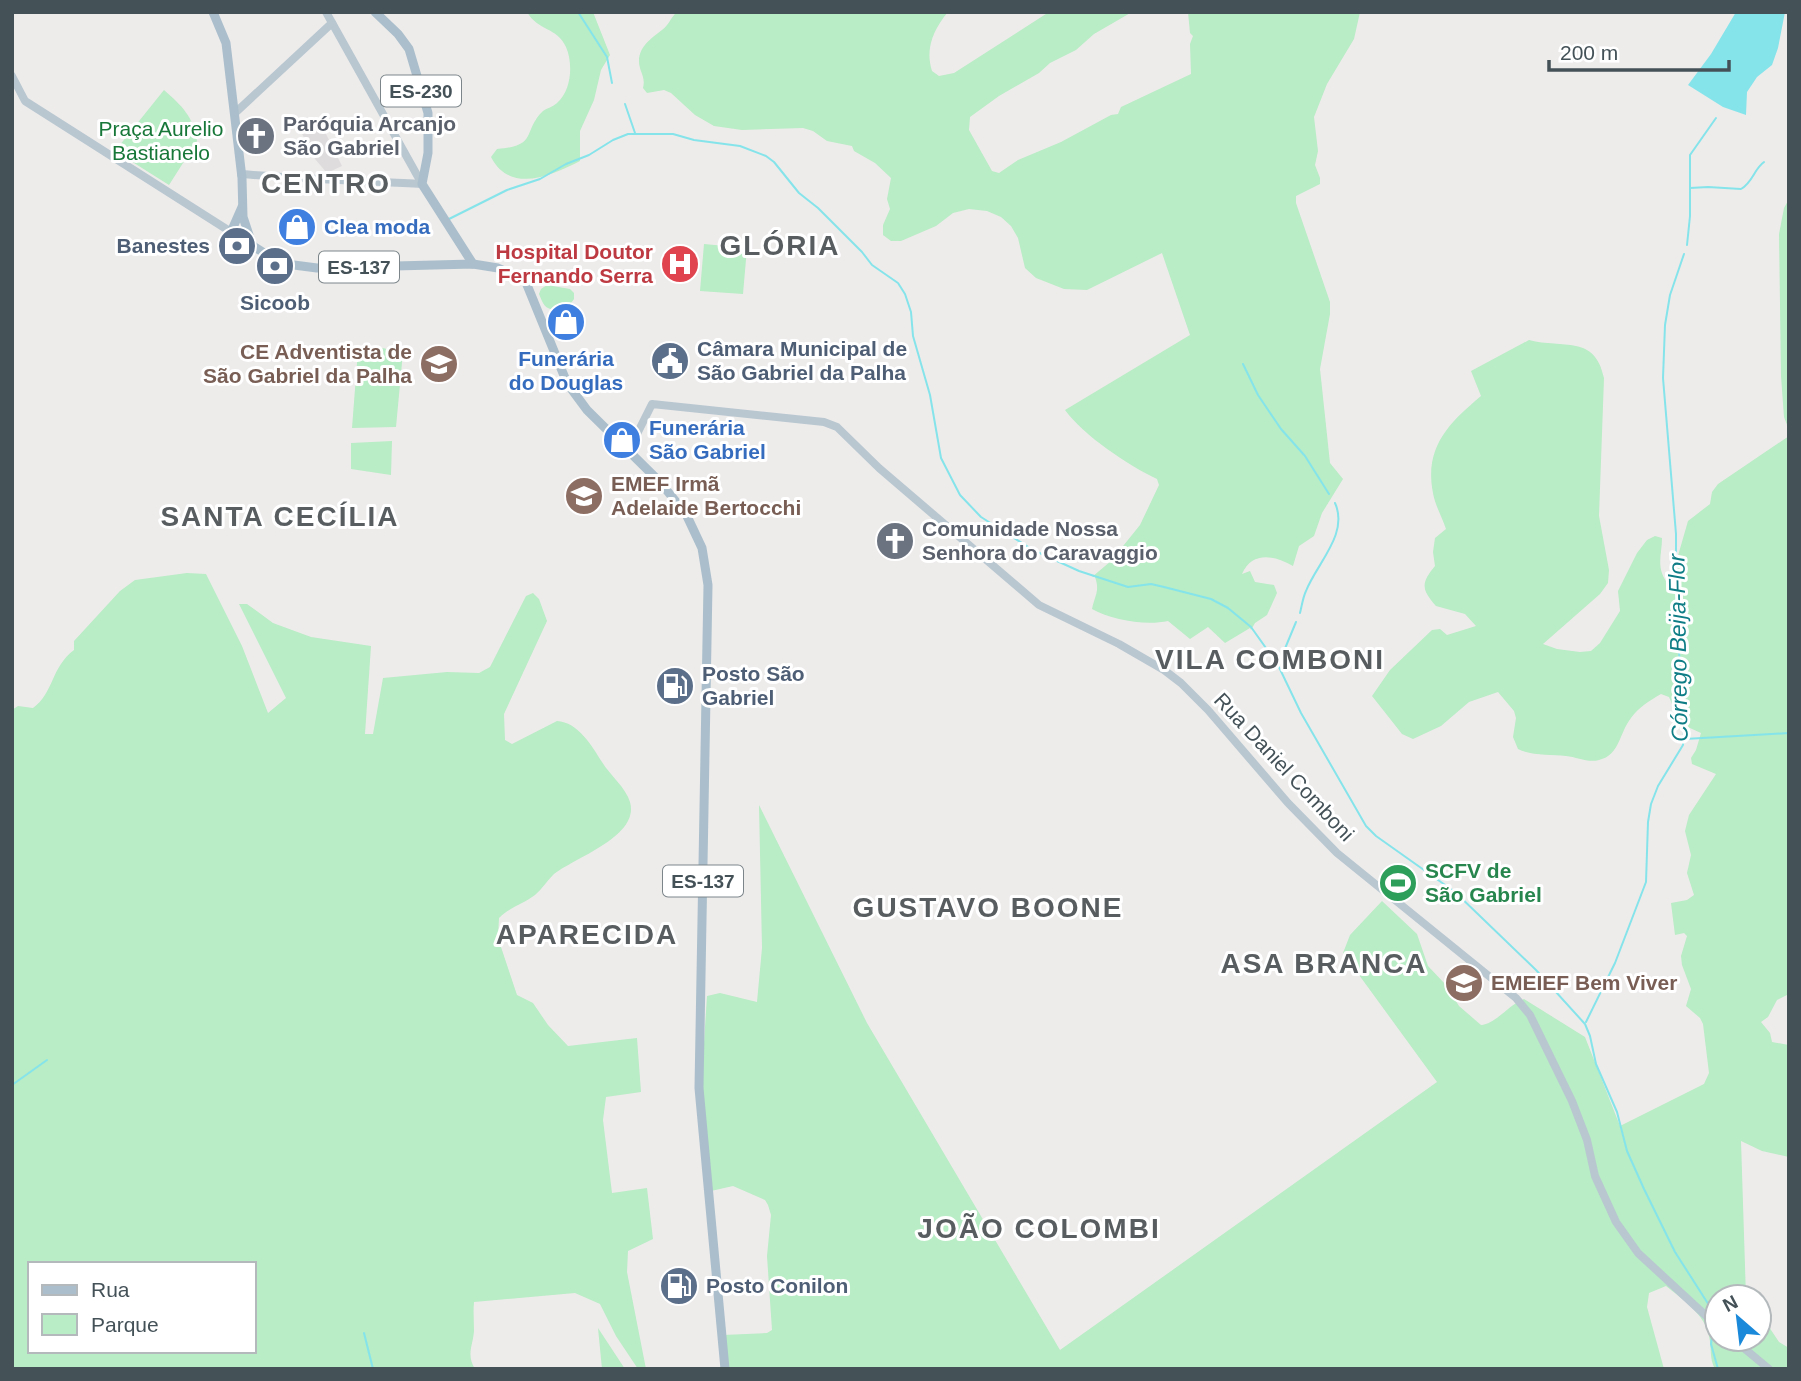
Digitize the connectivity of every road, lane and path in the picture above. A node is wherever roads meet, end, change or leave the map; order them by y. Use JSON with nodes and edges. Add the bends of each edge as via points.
{"nodes":[{"id":1,"x":213,"y":12,"type":"edge"},
{"id":2,"x":326,"y":12,"type":"edge"},
{"id":3,"x":375,"y":12,"type":"edge"},
{"id":4,"x":332,"y":23,"type":"junction"},
{"id":5,"x":12,"y":76,"type":"edge"},
{"id":6,"x":235,"y":113,"type":"junction"},
{"id":7,"x":241,"y":174,"type":"junction"},
{"id":8,"x":424,"y":187,"type":"junction"},
{"id":9,"x":242,"y":207,"type":"junction"},
{"id":10,"x":231,"y":232,"type":"junction"},
{"id":11,"x":252,"y":244,"type":"junction"},
{"id":12,"x":473,"y":264,"type":"junction"},
{"id":13,"x":628,"y":452,"type":"junction"},
{"id":14,"x":1703,"y":1313,"type":"edge"},
{"id":15,"x":1750,"y":1353,"type":"edge"},
{"id":16,"x":725,"y":1369,"type":"edge"},
{"id":17,"x":1769,"y":1369,"type":"edge"}],
"edges":[{"from":1,"to":6,"type":"main road","via":[[226,43]]},
{"from":2,"to":4,"type":"street"},
{"from":3,"to":8,"type":"main road","number":"ES-230","via":[[409,49],[428,113]]},
{"from":4,"to":6,"type":"street"},
{"from":4,"to":8,"type":"street"},
{"from":5,"to":10,"type":"street","via":[[25,101]]},
{"from":6,"to":7,"type":"main road"},
{"from":7,"to":8,"type":"street"},
{"from":7,"to":9,"type":"main road"},
{"from":8,"to":12,"type":"main road"},
{"from":9,"to":10,"type":"main road"},
{"from":9,"to":11,"type":"main road"},
{"from":10,"to":11,"type":"main road","number":"ES-137"},
{"from":11,"to":12,"type":"main road","number":"ES-137","via":[[275,260],[317,268]]},
{"from":12,"to":13,"type":"main road","number":"ES-137","via":[[498,268],[525,280],[566,383]]},
{"from":13,"to":14,"type":"street","name":"Rua Daniel Comboni","via":[[652,404],[837,427],[1039,605],[1119,644],[1181,683],[1337,852],[1503,987],[1530,1015],[1572,1101],[1595,1176],[1621,1230],[1638,1253]]},
{"from":13,"to":16,"type":"main road","number":"ES-137","via":[[686,514],[707,572],[699,1088]]},
{"from":15,"to":17,"type":"street"}]}
